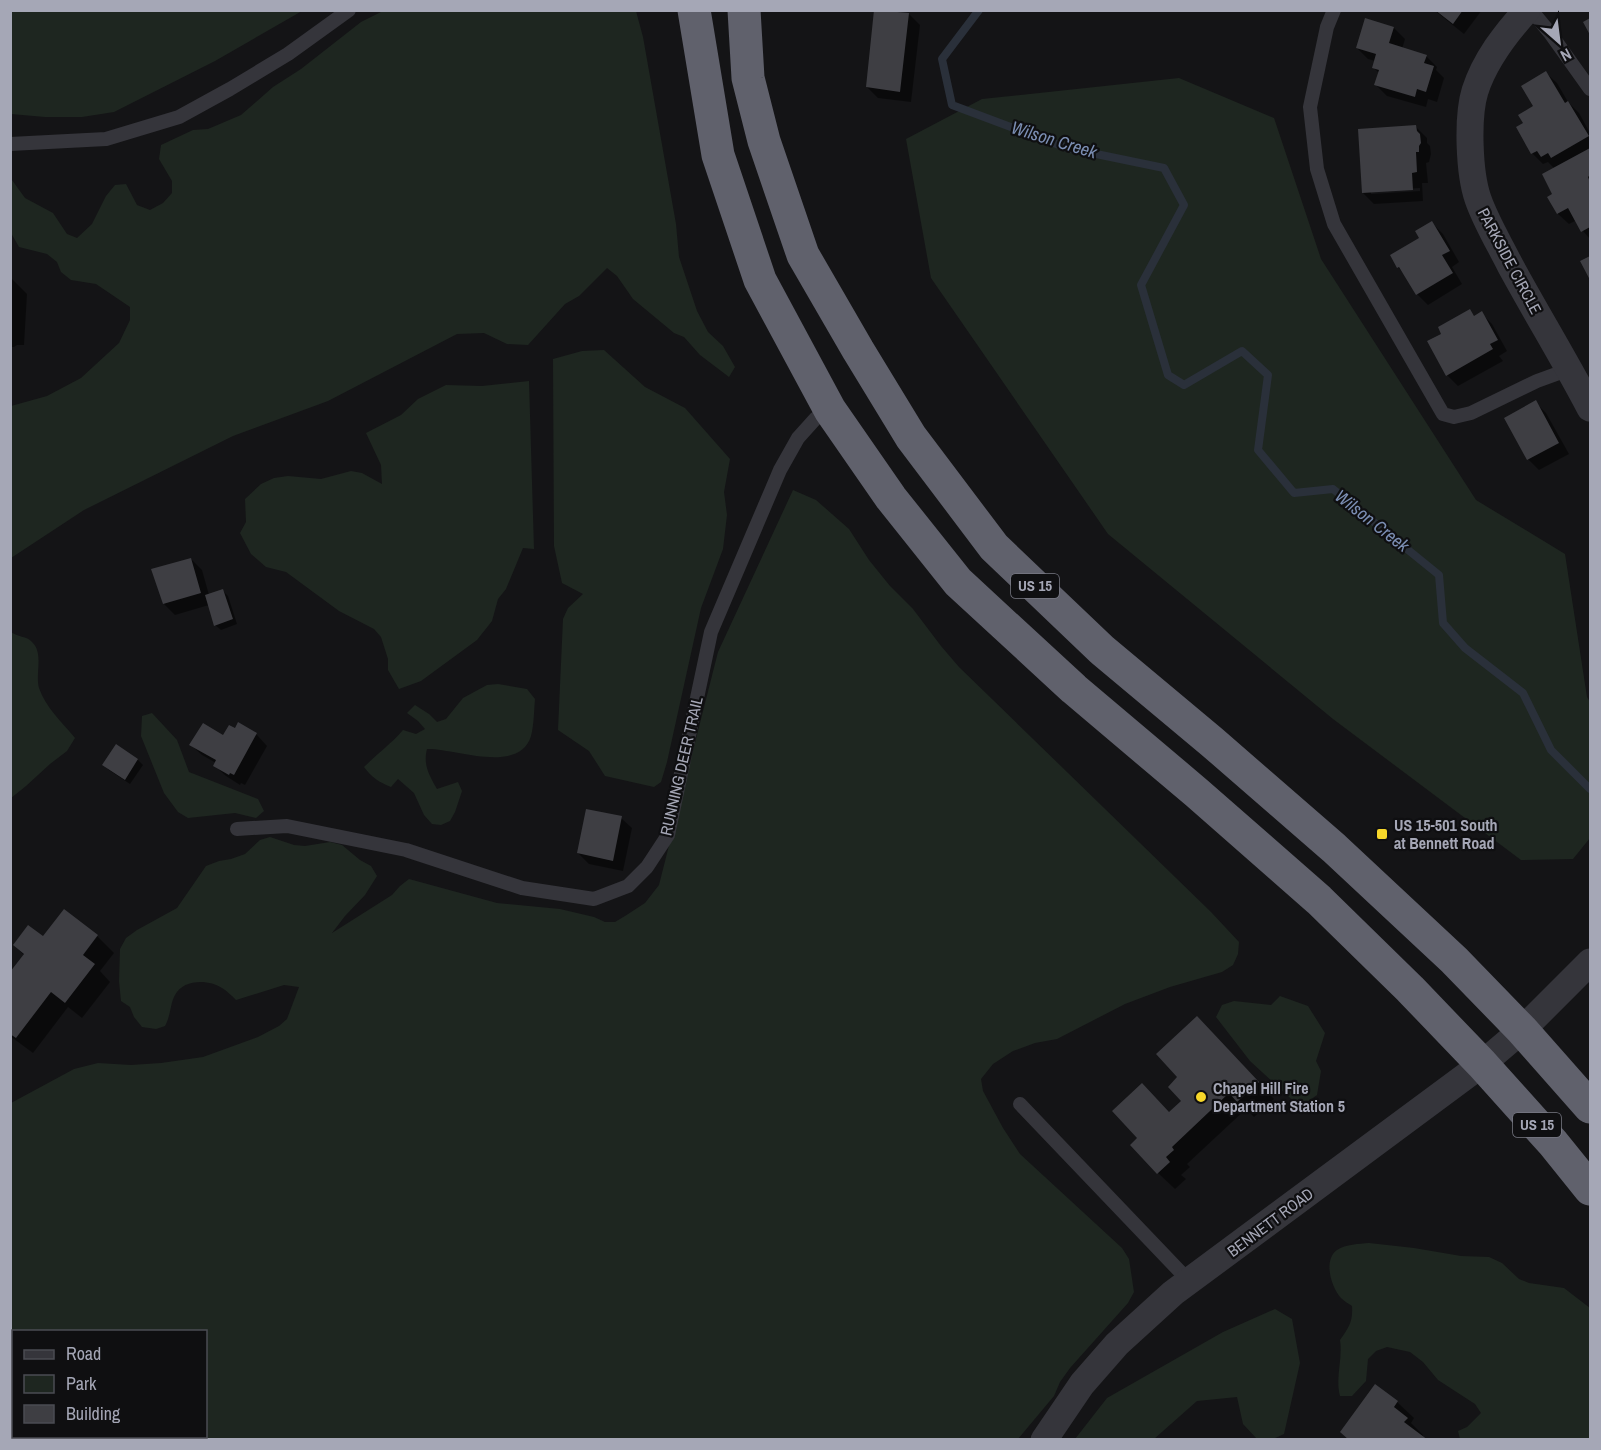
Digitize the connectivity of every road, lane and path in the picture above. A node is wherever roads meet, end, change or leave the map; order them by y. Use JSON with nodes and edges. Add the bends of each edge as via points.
{"nodes":[{"id":1,"x":349,"y":10,"type":"edge"},
{"id":2,"x":694,"y":10,"type":"edge"},
{"id":3,"x":744,"y":10,"type":"edge"},
{"id":4,"x":1334,"y":10,"type":"edge"},
{"id":5,"x":1529,"y":10,"type":"edge"},
{"id":6,"x":1590,"y":89,"type":"edge"},
{"id":7,"x":10,"y":144,"type":"edge"},
{"id":8,"x":1580,"y":364,"type":"edge"},
{"id":9,"x":1590,"y":408,"type":"edge"},
{"id":10,"x":830,"y":410,"type":"junction"},
{"id":11,"x":237,"y":829,"type":"dead end"},
{"id":12,"x":1590,"y":962,"type":"edge"},
{"id":13,"x":1521,"y":1030,"type":"junction"},
{"id":14,"x":1482,"y":1064,"type":"junction"},
{"id":15,"x":1020,"y":1104,"type":"dead end"},
{"id":16,"x":1590,"y":1107,"type":"edge"},
{"id":17,"x":1590,"y":1189,"type":"edge"},
{"id":18,"x":1189,"y":1281,"type":"junction"},
{"id":19,"x":1044,"y":1440,"type":"edge"}],
"edges":[{"from":1,"to":7,"type":"lane","via":[[288,54],[179,117],[106,139]]},
{"from":2,"to":10,"type":"highway","number":"US 15","via":[[718,155],[760,280]]},
{"from":3,"to":13,"type":"highway","number":"US 15","via":[[748,78],[764,141],[803,255],[910,437],[994,547],[1102,650],[1335,848],[1454,960]]},
{"from":4,"to":8,"type":"lane","via":[[1310,107],[1317,169],[1334,224],[1443,414],[1454,417],[1471,413]]},
{"from":5,"to":6,"type":"lane"},
{"from":5,"to":8,"type":"street","name":"PARKSIDE CIRCLE","via":[[1507,32],[1474,92],[1470,162],[1477,198],[1492,231]]},
{"from":8,"to":9,"type":"street","name":"PARKSIDE CIRCLE"},
{"from":10,"to":11,"type":"lane","name":"RUNNING DEER TRAIL","via":[[816,418],[798,438],[780,470],[711,632],[668,835],[647,867],[628,886],[594,899],[522,888],[406,850],[287,826]]},
{"from":10,"to":14,"type":"highway","number":"US 15","via":[[891,498],[958,582],[1074,689],[1319,900]]},
{"from":12,"to":13,"type":"street","name":"BENNETT ROAD"},
{"from":13,"to":14,"type":"street","name":"BENNETT ROAD"},
{"from":13,"to":16,"type":"highway","number":"US 15"},
{"from":14,"to":17,"type":"highway","number":"US 15"},
{"from":14,"to":18,"type":"street","name":"BENNETT ROAD"},
{"from":15,"to":18,"type":"lane"},
{"from":18,"to":19,"type":"street","name":"BENNETT ROAD","via":[[1117,1344],[1082,1384]]}]}
